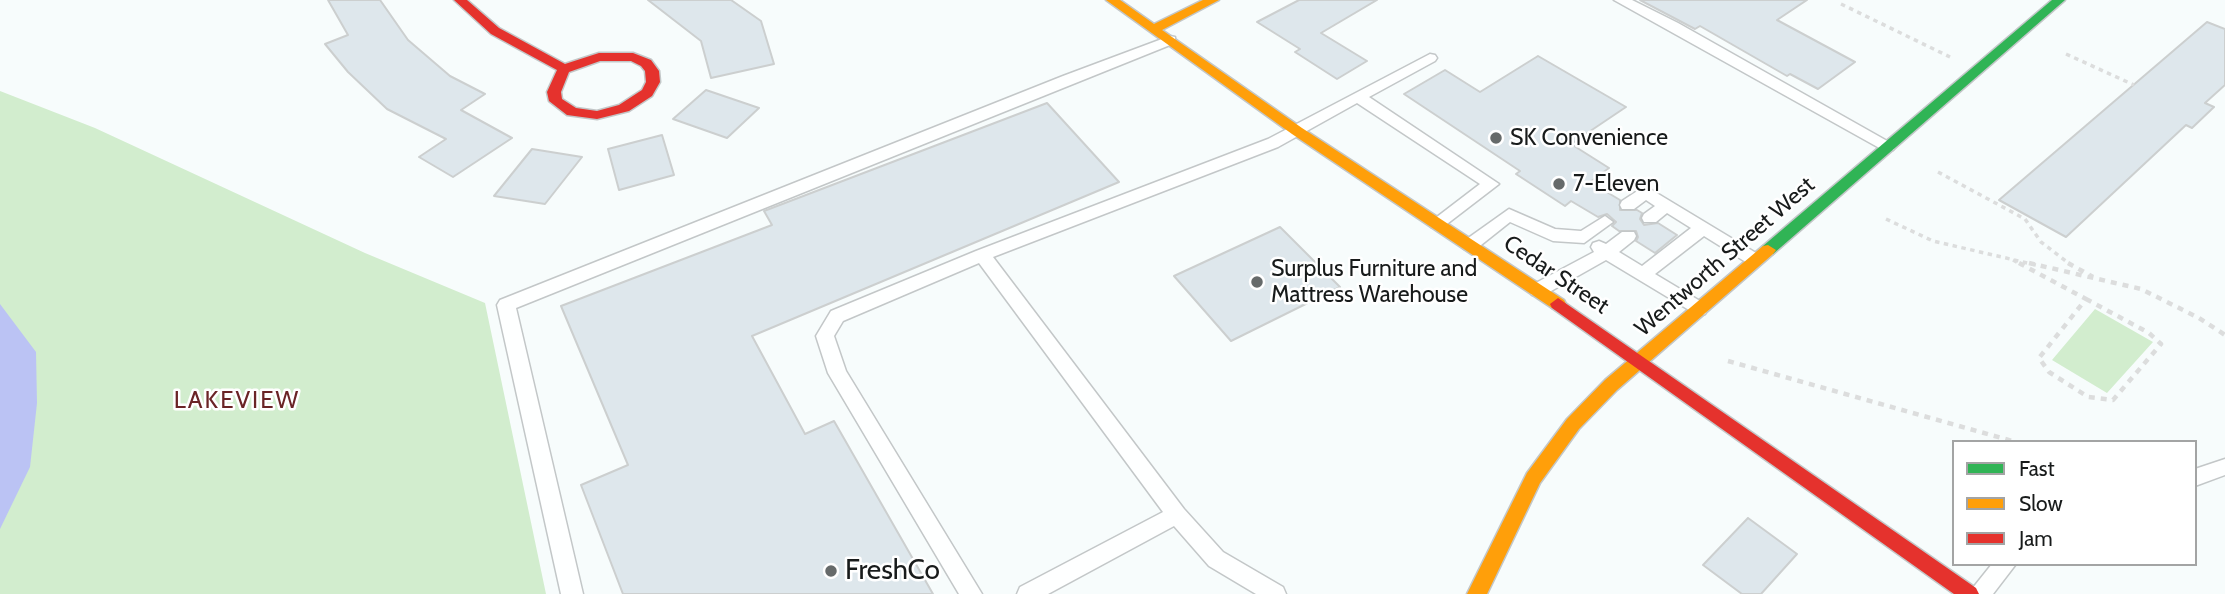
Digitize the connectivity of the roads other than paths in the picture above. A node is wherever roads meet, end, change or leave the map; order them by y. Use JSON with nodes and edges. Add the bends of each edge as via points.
{"nodes":[{"id":1,"x":460,"y":0,"type":"edge"},
{"id":2,"x":1112,"y":0,"type":"edge"},
{"id":3,"x":1213,"y":0,"type":"edge"},
{"id":4,"x":1621,"y":0,"type":"edge"},
{"id":5,"x":2055,"y":1,"type":"edge"},
{"id":6,"x":1154,"y":29,"type":"junction"},
{"id":7,"x":1170,"y":40,"type":"junction"},
{"id":8,"x":1430,"y":58,"type":"dead end"},
{"id":9,"x":565,"y":69,"type":"junction"},
{"id":10,"x":1358,"y":97,"type":"junction"},
{"id":11,"x":1297,"y":131,"type":"junction"},
{"id":12,"x":1888,"y":146,"type":"junction"},
{"id":13,"x":1628,"y":205,"type":"dead end"},
{"id":14,"x":1666,"y":206,"type":"junction"},
{"id":15,"x":1650,"y":218,"type":"dead end"},
{"id":16,"x":1605,"y":222,"type":"dead end"},
{"id":17,"x":1437,"y":223,"type":"junction"},
{"id":18,"x":1702,"y":229,"type":"junction"},
{"id":19,"x":1628,"y":236,"type":"dead end"},
{"id":20,"x":1584,"y":237,"type":"junction"},
{"id":21,"x":1469,"y":245,"type":"junction"},
{"id":22,"x":1607,"y":252,"type":"junction"},
{"id":23,"x":982,"y":256,"type":"junction"},
{"id":24,"x":1755,"y":260,"type":"junction"},
{"id":25,"x":1643,"y":275,"type":"junction"},
{"id":26,"x":1538,"y":290,"type":"junction"},
{"id":27,"x":1699,"y":309,"type":"junction"},
{"id":28,"x":1640,"y":360,"type":"junction"},
{"id":29,"x":2225,"y":467,"type":"edge"},
{"id":30,"x":2197,"y":477,"type":"edge"},
{"id":31,"x":1177,"y":515,"type":"junction"},
{"id":32,"x":2004,"y":566,"type":"edge"},
{"id":33,"x":572,"y":594,"type":"edge"},
{"id":34,"x":971,"y":594,"type":"edge"},
{"id":35,"x":1028,"y":594,"type":"edge"},
{"id":36,"x":1275,"y":594,"type":"edge"},
{"id":37,"x":1477,"y":594,"type":"edge"},
{"id":38,"x":1969,"y":594,"type":"edge"},
{"id":39,"x":1979,"y":594,"type":"edge"}],
"edges":[{"from":1,"to":9,"type":"street","via":[[495,31]]},
{"from":2,"to":6,"type":"street","name":"Cedar Street"},
{"from":3,"to":6,"type":"street"},
{"from":4,"to":12,"type":"lane"},
{"from":5,"to":12,"type":"street","name":"Wentworth Street West"},
{"from":6,"to":7,"type":"street","name":"Cedar Street"},
{"from":7,"to":11,"type":"street","name":"Cedar Street"},
{"from":7,"to":33,"type":"lane","via":[[506,305]]},
{"from":8,"to":10,"type":"lane"},
{"from":9,"to":9,"type":"street","via":[[554,92],[556,101],[572,113],[597,115],[624,108],[647,93],[653,82],[646,62],[633,57],[599,57]]},
{"from":10,"to":11,"type":"lane"},
{"from":10,"to":17,"type":"lane","via":[[1491,184]]},
{"from":11,"to":17,"type":"street","name":"Cedar Street"},
{"from":11,"to":23,"type":"lane"},
{"from":12,"to":24,"type":"street","name":"Wentworth Street West"},
{"from":13,"to":14,"type":"lane","via":[[1645,192]]},
{"from":14,"to":15,"type":"lane"},
{"from":14,"to":18,"type":"lane"},
{"from":16,"to":20,"type":"lane"},
{"from":17,"to":21,"type":"street","name":"Cedar Street"},
{"from":18,"to":24,"type":"lane"},
{"from":18,"to":25,"type":"lane"},
{"from":19,"to":22,"type":"lane"},
{"from":20,"to":21,"type":"lane","via":[[1553,235],[1509,215]]},
{"from":20,"to":22,"type":"lane"},
{"from":21,"to":26,"type":"street","name":"Cedar Street"},
{"from":22,"to":25,"type":"lane"},
{"from":22,"to":26,"type":"lane"},
{"from":23,"to":31,"type":"lane"},
{"from":23,"to":34,"type":"lane","via":[[837,316],[825,336],[837,373]]},
{"from":24,"to":27,"type":"street","name":"Wentworth Street West"},
{"from":25,"to":27,"type":"lane"},
{"from":26,"to":28,"type":"street","name":"Cedar Street"},
{"from":27,"to":28,"type":"street","name":"Wentworth Street West"},
{"from":28,"to":37,"type":"street","name":"Wentworth Street West","via":[[1573,424],[1533,478]]},
{"from":28,"to":38,"type":"street","name":"Cedar Street"},
{"from":29,"to":30,"type":"lane"},
{"from":31,"to":35,"type":"lane"},
{"from":31,"to":36,"type":"lane","via":[[1216,559]]},
{"from":32,"to":39,"type":"lane"}]}
